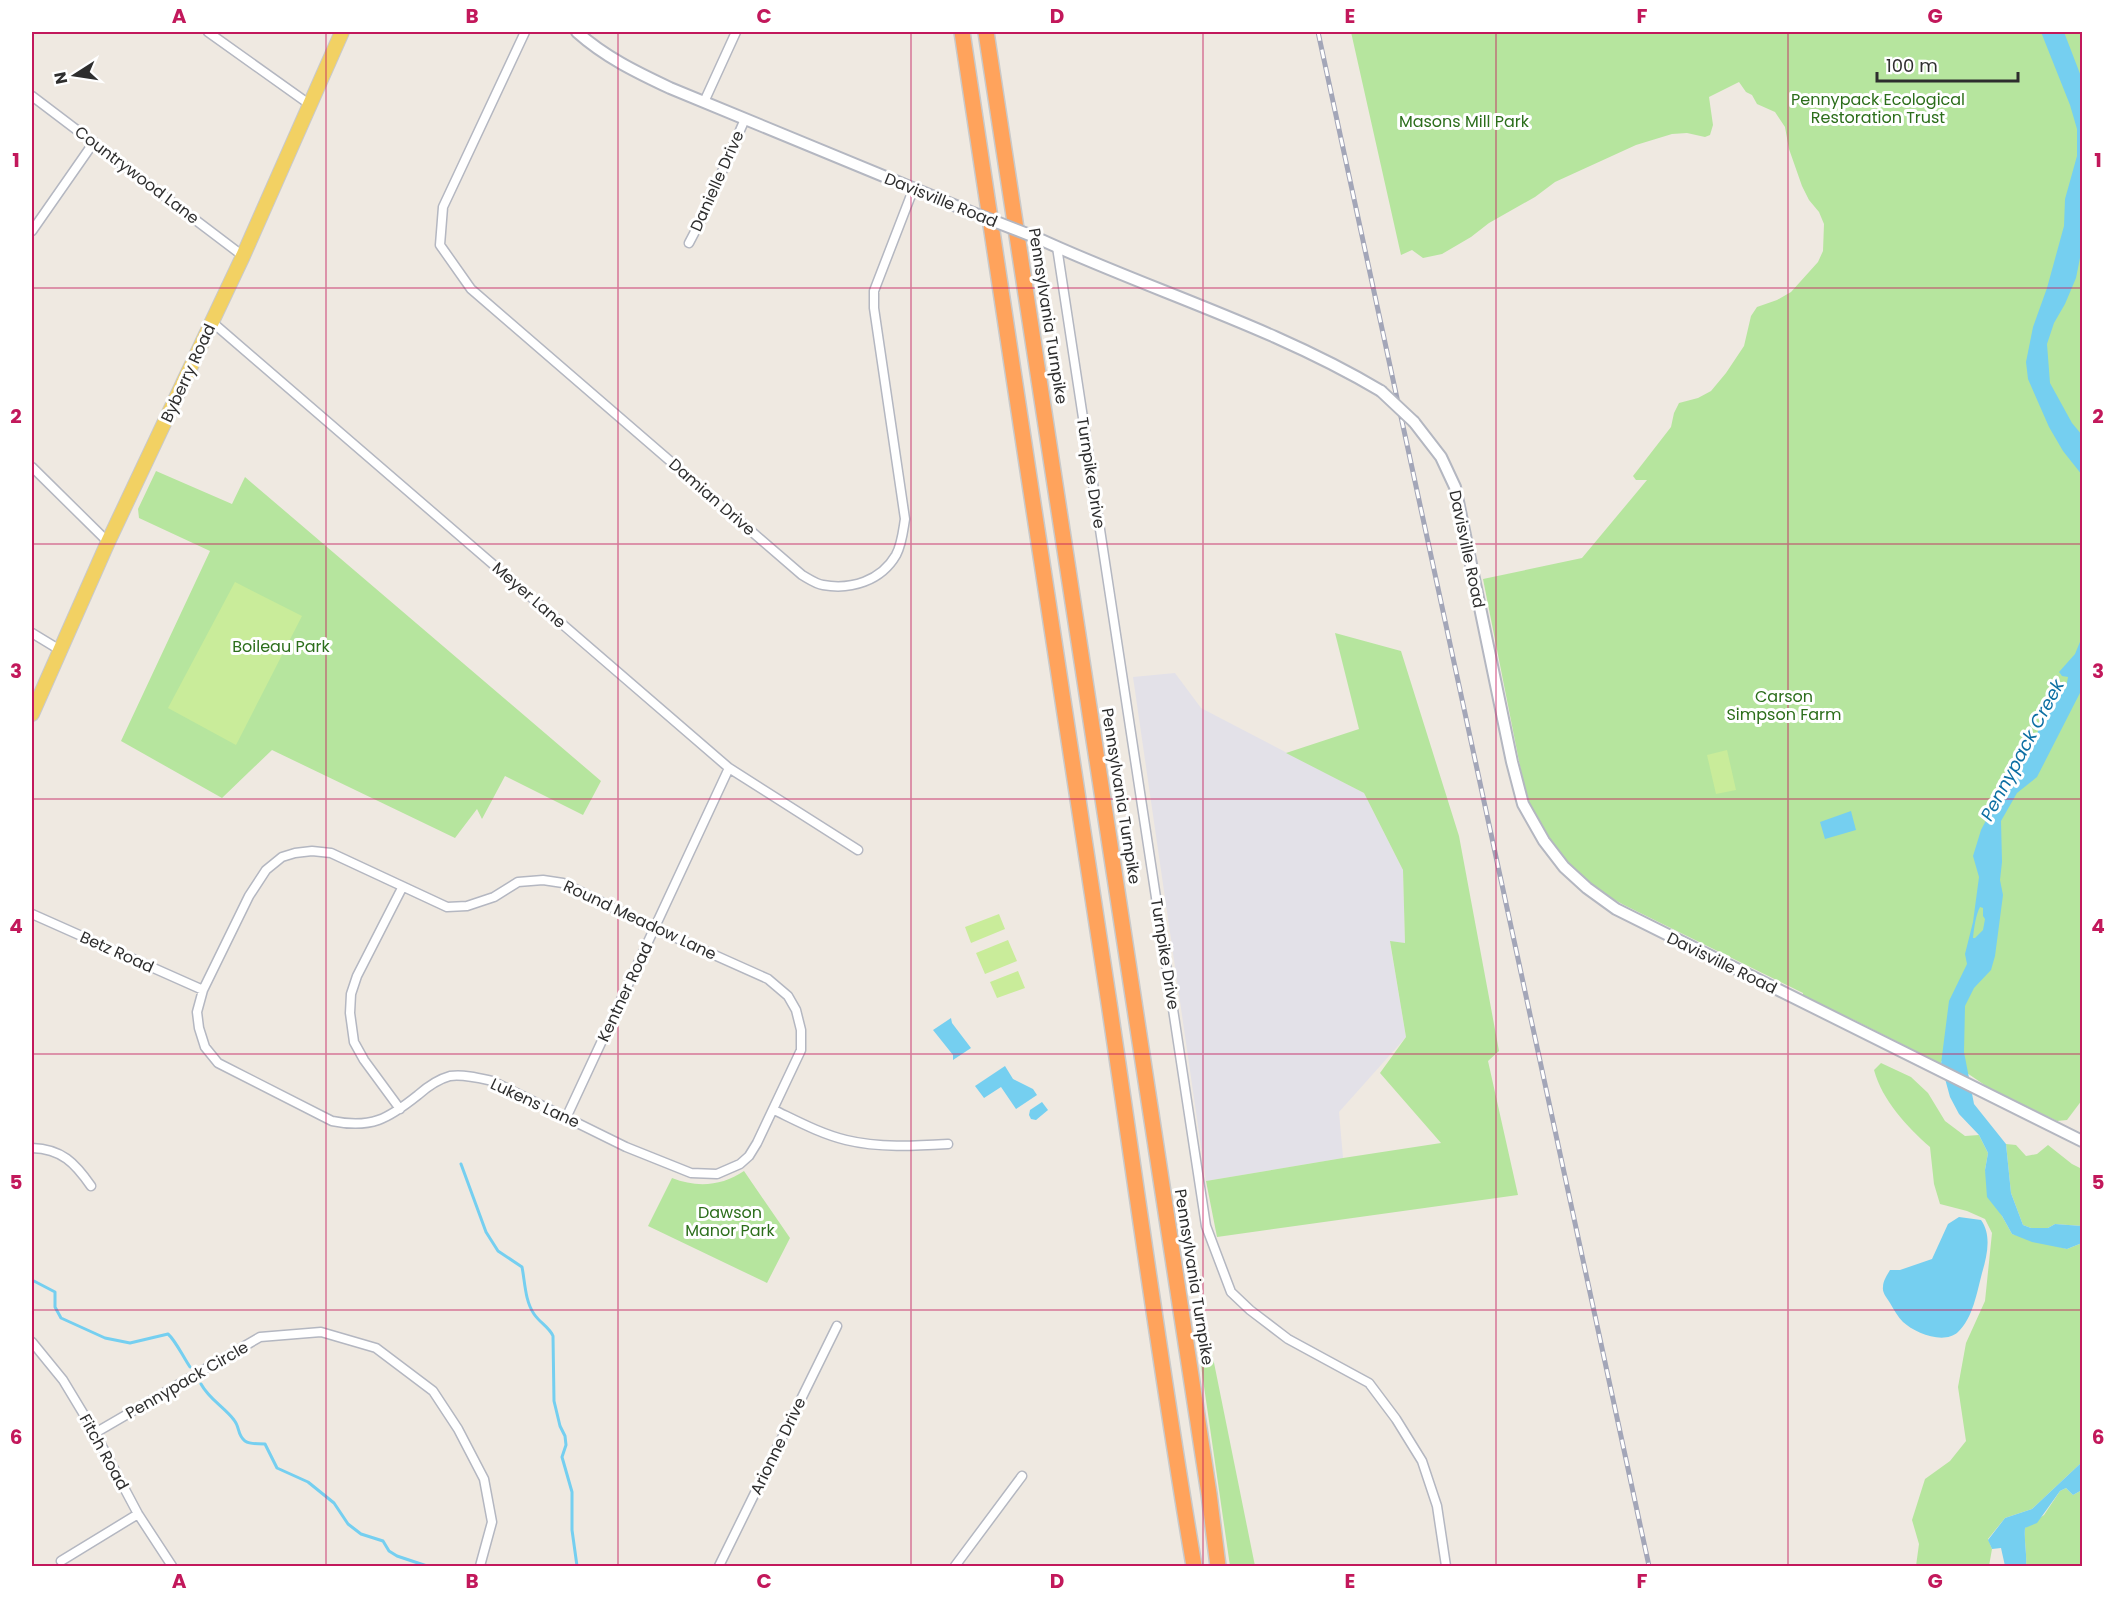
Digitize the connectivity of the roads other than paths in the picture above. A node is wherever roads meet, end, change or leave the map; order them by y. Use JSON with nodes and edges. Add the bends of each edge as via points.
{"nodes":[{"id":1,"x":208,"y":32,"type":"edge"},
{"id":2,"x":342,"y":32,"type":"edge"},
{"id":3,"x":525,"y":32,"type":"edge"},
{"id":4,"x":577,"y":32,"type":"edge"},
{"id":5,"x":736,"y":32,"type":"edge"},
{"id":6,"x":962,"y":32,"type":"edge"},
{"id":7,"x":986,"y":32,"type":"edge"},
{"id":8,"x":32,"y":96,"type":"edge"},
{"id":9,"x":704,"y":102,"type":"junction"},
{"id":10,"x":309,"y":104,"type":"junction"},
{"id":11,"x":745,"y":119,"type":"junction"},
{"id":12,"x":94,"y":142,"type":"junction"},
{"id":13,"x":913,"y":190,"type":"junction"},
{"id":14,"x":32,"y":231,"type":"edge"},
{"id":15,"x":689,"y":243,"type":"dead end"},
{"id":16,"x":1057,"y":247,"type":"junction"},
{"id":17,"x":243,"y":256,"type":"junction"},
{"id":18,"x":212,"y":322,"type":"junction"},
{"id":19,"x":32,"y":467,"type":"edge"},
{"id":20,"x":108,"y":542,"type":"junction"},
{"id":21,"x":32,"y":633,"type":"edge"},
{"id":22,"x":60,"y":650,"type":"junction"},
{"id":23,"x":32,"y":714,"type":"edge"},
{"id":24,"x":729,"y":768,"type":"junction"},
{"id":25,"x":858,"y":850,"type":"dead end"},
{"id":26,"x":402,"y":888,"type":"junction"},
{"id":27,"x":32,"y":914,"type":"edge"},
{"id":28,"x":654,"y":928,"type":"junction"},
{"id":29,"x":203,"y":990,"type":"junction"},
{"id":30,"x":400,"y":1109,"type":"junction"},
{"id":31,"x":774,"y":1110,"type":"junction"},
{"id":32,"x":566,"y":1118,"type":"junction"},
{"id":33,"x":2082,"y":1141,"type":"edge"},
{"id":34,"x":948,"y":1144,"type":"dead end"},
{"id":35,"x":32,"y":1148,"type":"edge"},
{"id":36,"x":91,"y":1186,"type":"dead end"},
{"id":37,"x":837,"y":1326,"type":"dead end"},
{"id":38,"x":32,"y":1342,"type":"edge"},
{"id":39,"x":95,"y":1433,"type":"junction"},
{"id":40,"x":1022,"y":1476,"type":"dead end"},
{"id":41,"x":138,"y":1514,"type":"junction"},
{"id":42,"x":60,"y":1561,"type":"dead end"},
{"id":43,"x":172,"y":1566,"type":"edge"},
{"id":44,"x":480,"y":1566,"type":"edge"},
{"id":45,"x":718,"y":1566,"type":"edge"},
{"id":46,"x":955,"y":1566,"type":"edge"},
{"id":47,"x":1194,"y":1566,"type":"edge"},
{"id":48,"x":1218,"y":1566,"type":"edge"},
{"id":49,"x":1446,"y":1566,"type":"edge"}],
"edges":[{"from":1,"to":10,"type":"street"},
{"from":2,"to":10,"type":"main road","name":"Byberry Road"},
{"from":3,"to":13,"type":"street","name":"Damian Drive","via":[[443,207],[440,245],[471,289],[802,575],[821,585],[862,584],[880,574],[896,556],[902,541],[905,519],[874,291]]},
{"from":4,"to":9,"type":"street","name":"Davisville Road","via":[[628,68]]},
{"from":5,"to":9,"type":"street"},
{"from":6,"to":47,"type":"highway"},
{"from":7,"to":48,"type":"highway","name":"Pennsylvania Turnpike"},
{"from":8,"to":12,"type":"street","name":"Countrywood Lane"},
{"from":9,"to":11,"type":"street","name":"Davisville Road"},
{"from":10,"to":17,"type":"main road","name":"Byberry Road"},
{"from":11,"to":13,"type":"street","name":"Davisville Road"},
{"from":11,"to":15,"type":"street","name":"Danielle Drive"},
{"from":12,"to":14,"type":"street"},
{"from":12,"to":17,"type":"street","name":"Countrywood Lane"},
{"from":13,"to":16,"type":"street","name":"Davisville Road","bridge":true},
{"from":16,"to":33,"type":"street","name":"Davisville Road","bridge":true,"via":[[1349,372],[1381,391],[1414,422],[1441,457],[1455,486],[1523,804],[1564,867],[1587,888],[1616,909]]},
{"from":16,"to":49,"type":"street","name":"Turnpike Drive","via":[[1206,1226],[1232,1292],[1288,1339],[1369,1383],[1396,1419],[1422,1461],[1437,1506]]},
{"from":17,"to":18,"type":"main road","name":"Byberry Road"},
{"from":18,"to":20,"type":"main road","name":"Byberry Road"},
{"from":18,"to":24,"type":"street","name":"Meyer Lane"},
{"from":19,"to":20,"type":"street"},
{"from":20,"to":22,"type":"main road","name":"Byberry Road"},
{"from":21,"to":22,"type":"street"},
{"from":22,"to":23,"type":"main road","name":"Byberry Road"},
{"from":24,"to":25,"type":"street","name":"Meyer Lane"},
{"from":24,"to":28,"type":"street","name":"Kentner Road"},
{"from":26,"to":28,"type":"street","name":"Round Meadow Lane","via":[[447,907],[467,906],[494,897],[518,882],[563,882]]},
{"from":26,"to":29,"type":"street","name":"Round Meadow Lane","via":[[331,853],[304,852],[282,857],[266,870],[249,896]]},
{"from":26,"to":30,"type":"street","via":[[357,976],[350,1013],[354,1042]]},
{"from":27,"to":29,"type":"street","name":"Betz Road"},
{"from":28,"to":31,"type":"street","name":"Round Meadow Lane","via":[[768,979],[788,996],[801,1030],[801,1050]]},
{"from":28,"to":32,"type":"street","name":"Kentner Road"},
{"from":29,"to":30,"type":"street","name":"Lukens Lane","via":[[197,1012],[199,1028],[205,1047],[218,1063],[332,1121],[365,1124]]},
{"from":30,"to":32,"type":"street","name":"Lukens Lane","via":[[439,1081],[450,1076],[468,1076],[492,1081]]},
{"from":31,"to":32,"type":"street","name":"Lukens Lane","via":[[749,1156],[717,1174],[691,1173]]},
{"from":31,"to":34,"type":"street","via":[[846,1140],[873,1145]]},
{"from":35,"to":36,"type":"street","via":[[62,1155],[75,1164]]},
{"from":37,"to":45,"type":"street","name":"Arionne Drive"},
{"from":38,"to":39,"type":"street","name":"Fitch Road","via":[[63,1380]]},
{"from":39,"to":41,"type":"street","name":"Fitch Road"},
{"from":39,"to":44,"type":"street","name":"Pennypack Circle","via":[[260,1337],[321,1332],[376,1348],[432,1391],[458,1429],[484,1479],[492,1522]]},
{"from":40,"to":46,"type":"street"},
{"from":41,"to":42,"type":"street"},
{"from":41,"to":43,"type":"street","name":"Fitch Road"}]}
